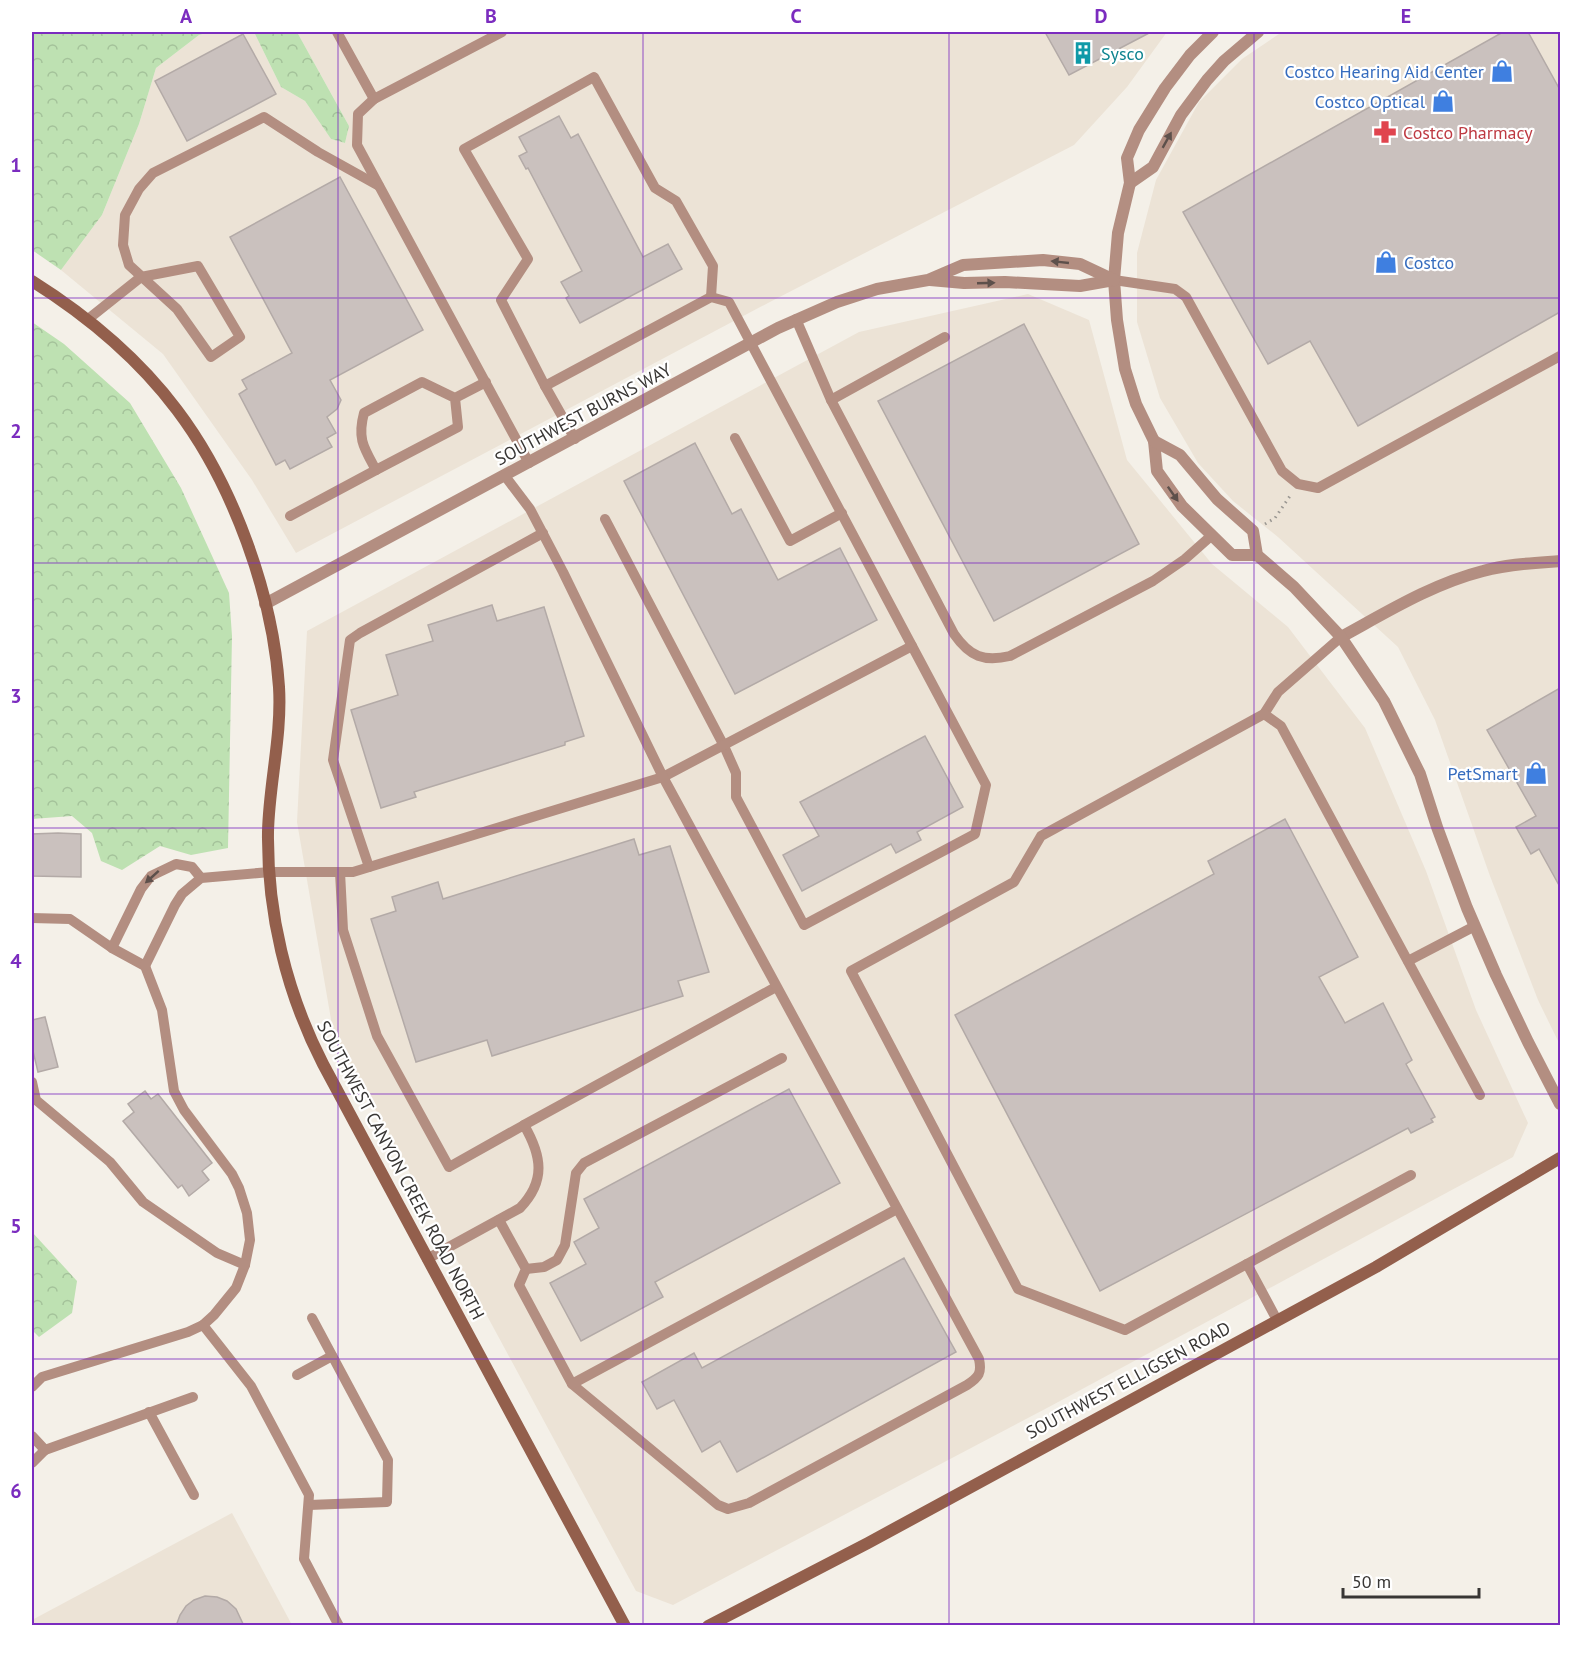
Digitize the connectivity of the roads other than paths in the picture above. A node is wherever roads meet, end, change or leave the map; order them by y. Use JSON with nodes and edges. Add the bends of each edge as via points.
{"nodes":[{"id":1,"x":338,"y":32,"type":"edge"},
{"id":2,"x":502,"y":32,"type":"edge"},
{"id":3,"x":1213,"y":32,"type":"edge"},
{"id":4,"x":1258,"y":32,"type":"edge"},
{"id":5,"x":374,"y":99,"type":"junction"},
{"id":6,"x":1130,"y":183,"type":"junction"},
{"id":7,"x":379,"y":186,"type":"junction"},
{"id":8,"x":141,"y":277,"type":"junction"},
{"id":9,"x":928,"y":280,"type":"junction"},
{"id":10,"x":1114,"y":280,"type":"junction"},
{"id":11,"x":32,"y":281,"type":"edge"},
{"id":12,"x":711,"y":297,"type":"junction"},
{"id":13,"x":796,"y":319,"type":"junction"},
{"id":14,"x":87,"y":320,"type":"junction"},
{"id":15,"x":945,"y":338,"type":"dead end"},
{"id":16,"x":752,"y":343,"type":"junction"},
{"id":17,"x":1560,"y":356,"type":"edge"},
{"id":18,"x":486,"y":382,"type":"junction"},
{"id":19,"x":544,"y":386,"type":"junction"},
{"id":20,"x":455,"y":399,"type":"junction"},
{"id":21,"x":831,"y":400,"type":"junction"},
{"id":22,"x":735,"y":438,"type":"dead end"},
{"id":23,"x":575,"y":439,"type":"junction"},
{"id":24,"x":1154,"y":441,"type":"junction"},
{"id":25,"x":529,"y":464,"type":"junction"},
{"id":26,"x":376,"y":470,"type":"junction"},
{"id":27,"x":506,"y":476,"type":"junction"},
{"id":28,"x":842,"y":513,"type":"junction"},
{"id":29,"x":290,"y":516,"type":"dead end"},
{"id":30,"x":605,"y":519,"type":"dead end"},
{"id":31,"x":543,"y":533,"type":"junction"},
{"id":32,"x":1211,"y":536,"type":"junction"},
{"id":33,"x":1257,"y":555,"type":"junction"},
{"id":34,"x":1560,"y":561,"type":"edge"},
{"id":35,"x":265,"y":604,"type":"junction"},
{"id":36,"x":1341,"y":637,"type":"junction"},
{"id":37,"x":912,"y":646,"type":"junction"},
{"id":38,"x":1264,"y":714,"type":"junction"},
{"id":39,"x":724,"y":746,"type":"junction"},
{"id":40,"x":663,"y":777,"type":"junction"},
{"id":41,"x":369,"y":867,"type":"junction"},
{"id":42,"x":270,"y":872,"type":"junction"},
{"id":43,"x":340,"y":872,"type":"junction"},
{"id":44,"x":201,"y":878,"type":"junction"},
{"id":45,"x":32,"y":921,"type":"edge"},
{"id":46,"x":1475,"y":926,"type":"junction"},
{"id":47,"x":112,"y":948,"type":"junction"},
{"id":48,"x":1408,"y":961,"type":"junction"},
{"id":49,"x":145,"y":966,"type":"junction"},
{"id":50,"x":776,"y":987,"type":"junction"},
{"id":51,"x":782,"y":1058,"type":"dead end"},
{"id":52,"x":32,"y":1082,"type":"edge"},
{"id":53,"x":1480,"y":1095,"type":"dead end"},
{"id":54,"x":1560,"y":1104,"type":"edge"},
{"id":55,"x":524,"y":1125,"type":"junction"},
{"id":56,"x":1560,"y":1158,"type":"edge"},
{"id":57,"x":1411,"y":1174,"type":"dead end"},
{"id":58,"x":897,"y":1209,"type":"junction"},
{"id":59,"x":499,"y":1220,"type":"junction"},
{"id":60,"x":427,"y":1259,"type":"junction"},
{"id":61,"x":1247,"y":1264,"type":"junction"},
{"id":62,"x":245,"y":1265,"type":"junction"},
{"id":63,"x":526,"y":1269,"type":"junction"},
{"id":64,"x":312,"y":1318,"type":"dead end"},
{"id":65,"x":1276,"y":1320,"type":"junction"},
{"id":66,"x":203,"y":1325,"type":"junction"},
{"id":67,"x":332,"y":1356,"type":"junction"},
{"id":68,"x":297,"y":1375,"type":"dead end"},
{"id":69,"x":572,"y":1384,"type":"junction"},
{"id":70,"x":32,"y":1387,"type":"edge"},
{"id":71,"x":193,"y":1396,"type":"dead end"},
{"id":72,"x":149,"y":1412,"type":"junction"},
{"id":73,"x":32,"y":1436,"type":"edge"},
{"id":74,"x":45,"y":1450,"type":"junction"},
{"id":75,"x":32,"y":1463,"type":"edge"},
{"id":76,"x":194,"y":1495,"type":"dead end"},
{"id":77,"x":309,"y":1505,"type":"junction"},
{"id":78,"x":339,"y":1626,"type":"edge"},
{"id":79,"x":625,"y":1626,"type":"edge"},
{"id":80,"x":708,"y":1626,"type":"edge"}],
"edges":[{"from":1,"to":5,"type":"lane"},
{"from":2,"to":5,"type":"lane"},
{"from":3,"to":6,"type":"street","via":[[1165,88],[1139,130],[1127,158]]},
{"from":6,"to":4,"type":"street","one_way":true,"via":[[1153,167],[1181,115],[1207,80]]},
{"from":5,"to":7,"type":"lane","via":[[358,114],[357,144]]},
{"from":6,"to":10,"type":"street","via":[[1118,233]]},
{"from":7,"to":8,"type":"lane","via":[[264,117],[153,173],[139,189],[125,215],[123,245],[129,265]]},
{"from":7,"to":18,"type":"lane"},
{"from":8,"to":8,"type":"lane","via":[[177,309],[211,357],[240,337],[198,266]]},
{"from":8,"to":14,"type":"lane"},
{"from":9,"to":10,"type":"street","name":"SOUTHWEST BURNS WAY","one_way":true,"via":[[1080,286]]},
{"from":10,"to":9,"type":"street","name":"SOUTHWEST BURNS WAY","one_way":true,"via":[[1080,264],[1043,260],[963,264]]},
{"from":9,"to":13,"type":"street","name":"SOUTHWEST BURNS WAY","via":[[878,289]]},
{"from":10,"to":17,"type":"lane","via":[[1175,289],[1186,297],[1282,471],[1298,484],[1318,488]]},
{"from":10,"to":24,"type":"street","via":[[1125,369]]},
{"from":11,"to":14,"type":"main road","name":"SOUTHWEST CANYON CREEK ROAD NORTH"},
{"from":12,"to":16,"type":"lane","via":[[729,302]]},
{"from":12,"to":19,"type":"lane"},
{"from":12,"to":19,"type":"lane","via":[[713,266],[676,201],[655,188],[594,77],[464,149],[528,259],[501,300]]},
{"from":13,"to":16,"type":"street","name":"SOUTHWEST BURNS WAY"},
{"from":13,"to":21,"type":"lane"},
{"from":14,"to":35,"type":"main road","name":"SOUTHWEST CANYON CREEK ROAD NORTH","via":[[144,372],[191,430],[241,527]]},
{"from":15,"to":21,"type":"lane"},
{"from":16,"to":23,"type":"street","name":"SOUTHWEST BURNS WAY"},
{"from":16,"to":28,"type":"lane"},
{"from":18,"to":20,"type":"lane"},
{"from":18,"to":25,"type":"lane"},
{"from":19,"to":23,"type":"lane"},
{"from":20,"to":26,"type":"lane","via":[[458,427]]},
{"from":20,"to":26,"type":"lane","via":[[422,382],[364,413],[361,441]]},
{"from":21,"to":32,"type":"lane","via":[[954,634],[963,646],[985,658],[1010,656],[1153,581]]},
{"from":22,"to":28,"type":"lane","via":[[790,541]]},
{"from":23,"to":25,"type":"street","name":"SOUTHWEST BURNS WAY"},
{"from":24,"to":32,"type":"street","one_way":true,"via":[[1157,471],[1182,506]]},
{"from":24,"to":33,"type":"street","via":[[1180,455],[1217,499],[1253,531]]},
{"from":25,"to":27,"type":"street","name":"SOUTHWEST BURNS WAY"},
{"from":26,"to":29,"type":"lane"},
{"from":27,"to":31,"type":"lane"},
{"from":27,"to":35,"type":"street","name":"SOUTHWEST BURNS WAY"},
{"from":28,"to":37,"type":"lane"},
{"from":30,"to":39,"type":"lane"},
{"from":31,"to":40,"type":"lane"},
{"from":31,"to":41,"type":"lane","via":[[350,640],[333,760]]},
{"from":32,"to":33,"type":"street","via":[[1232,555]]},
{"from":33,"to":36,"type":"street"},
{"from":34,"to":36,"type":"street","via":[[1501,567],[1457,579],[1414,597]]},
{"from":35,"to":42,"type":"main road","name":"SOUTHWEST CANYON CREEK ROAD NORTH","via":[[279,687],[268,831]]},
{"from":36,"to":38,"type":"lane","via":[[1278,692]]},
{"from":36,"to":46,"type":"street","via":[[1384,701],[1408,747]]},
{"from":37,"to":39,"type":"lane"},
{"from":37,"to":39,"type":"lane","via":[[986,785],[975,834],[804,925],[736,797],[736,773]]},
{"from":38,"to":48,"type":"lane","via":[[1281,726]]},
{"from":38,"to":61,"type":"lane","via":[[1041,836],[1014,882],[851,971],[1018,1288],[1125,1330]]},
{"from":39,"to":40,"type":"lane"},
{"from":40,"to":41,"type":"lane"},
{"from":40,"to":50,"type":"lane"},
{"from":41,"to":43,"type":"lane"},
{"from":42,"to":43,"type":"lane"},
{"from":42,"to":44,"type":"lane"},
{"from":42,"to":60,"type":"main road","name":"SOUTHWEST CANYON CREEK ROAD NORTH","via":[[278,939],[300,1016]]},
{"from":43,"to":55,"type":"lane","via":[[343,930],[377,1036],[449,1167]]},
{"from":44,"to":47,"type":"lane","one_way":true,"via":[[192,867],[176,864],[151,876],[141,888]]},
{"from":44,"to":49,"type":"lane","via":[[175,905]]},
{"from":45,"to":47,"type":"lane","via":[[70,919]]},
{"from":46,"to":48,"type":"lane"},
{"from":46,"to":54,"type":"street"},
{"from":47,"to":49,"type":"lane"},
{"from":48,"to":53,"type":"lane"},
{"from":49,"to":62,"type":"lane","via":[[162,1010],[174,1091],[240,1188],[248,1213],[250,1240]]},
{"from":50,"to":55,"type":"lane"},
{"from":50,"to":58,"type":"lane"},
{"from":51,"to":63,"type":"lane","via":[[584,1163],[576,1173],[565,1245],[557,1260],[544,1267]]},
{"from":52,"to":62,"type":"lane","via":[[36,1100],[110,1162],[143,1202],[217,1253]]},
{"from":55,"to":59,"type":"lane","via":[[535,1145],[538,1178],[531,1197]]},
{"from":56,"to":65,"type":"main road","name":"SOUTHWEST ELLIGSEN ROAD","via":[[1376,1267]]},
{"from":57,"to":61,"type":"lane"},
{"from":58,"to":69,"type":"lane"},
{"from":58,"to":69,"type":"lane","via":[[979,1359],[978,1378],[749,1503],[728,1509],[718,1505]]},
{"from":59,"to":60,"type":"lane"},
{"from":59,"to":63,"type":"lane"},
{"from":60,"to":79,"type":"main road","name":"SOUTHWEST CANYON CREEK ROAD NORTH"},
{"from":61,"to":65,"type":"lane"},
{"from":62,"to":66,"type":"lane","via":[[236,1288]]},
{"from":63,"to":69,"type":"lane","via":[[519,1285]]},
{"from":64,"to":67,"type":"lane"},
{"from":65,"to":80,"type":"main road","name":"SOUTHWEST ELLIGSEN ROAD"},
{"from":66,"to":70,"type":"lane","via":[[42,1377]]},
{"from":66,"to":77,"type":"lane","via":[[251,1386],[309,1495]]},
{"from":67,"to":68,"type":"lane"},
{"from":67,"to":77,"type":"lane","via":[[388,1460],[387,1502]]},
{"from":71,"to":72,"type":"lane"},
{"from":72,"to":74,"type":"lane"},
{"from":72,"to":76,"type":"lane"},
{"from":73,"to":74,"type":"lane"},
{"from":74,"to":75,"type":"lane"},
{"from":77,"to":78,"type":"lane","via":[[304,1559]]}]}
